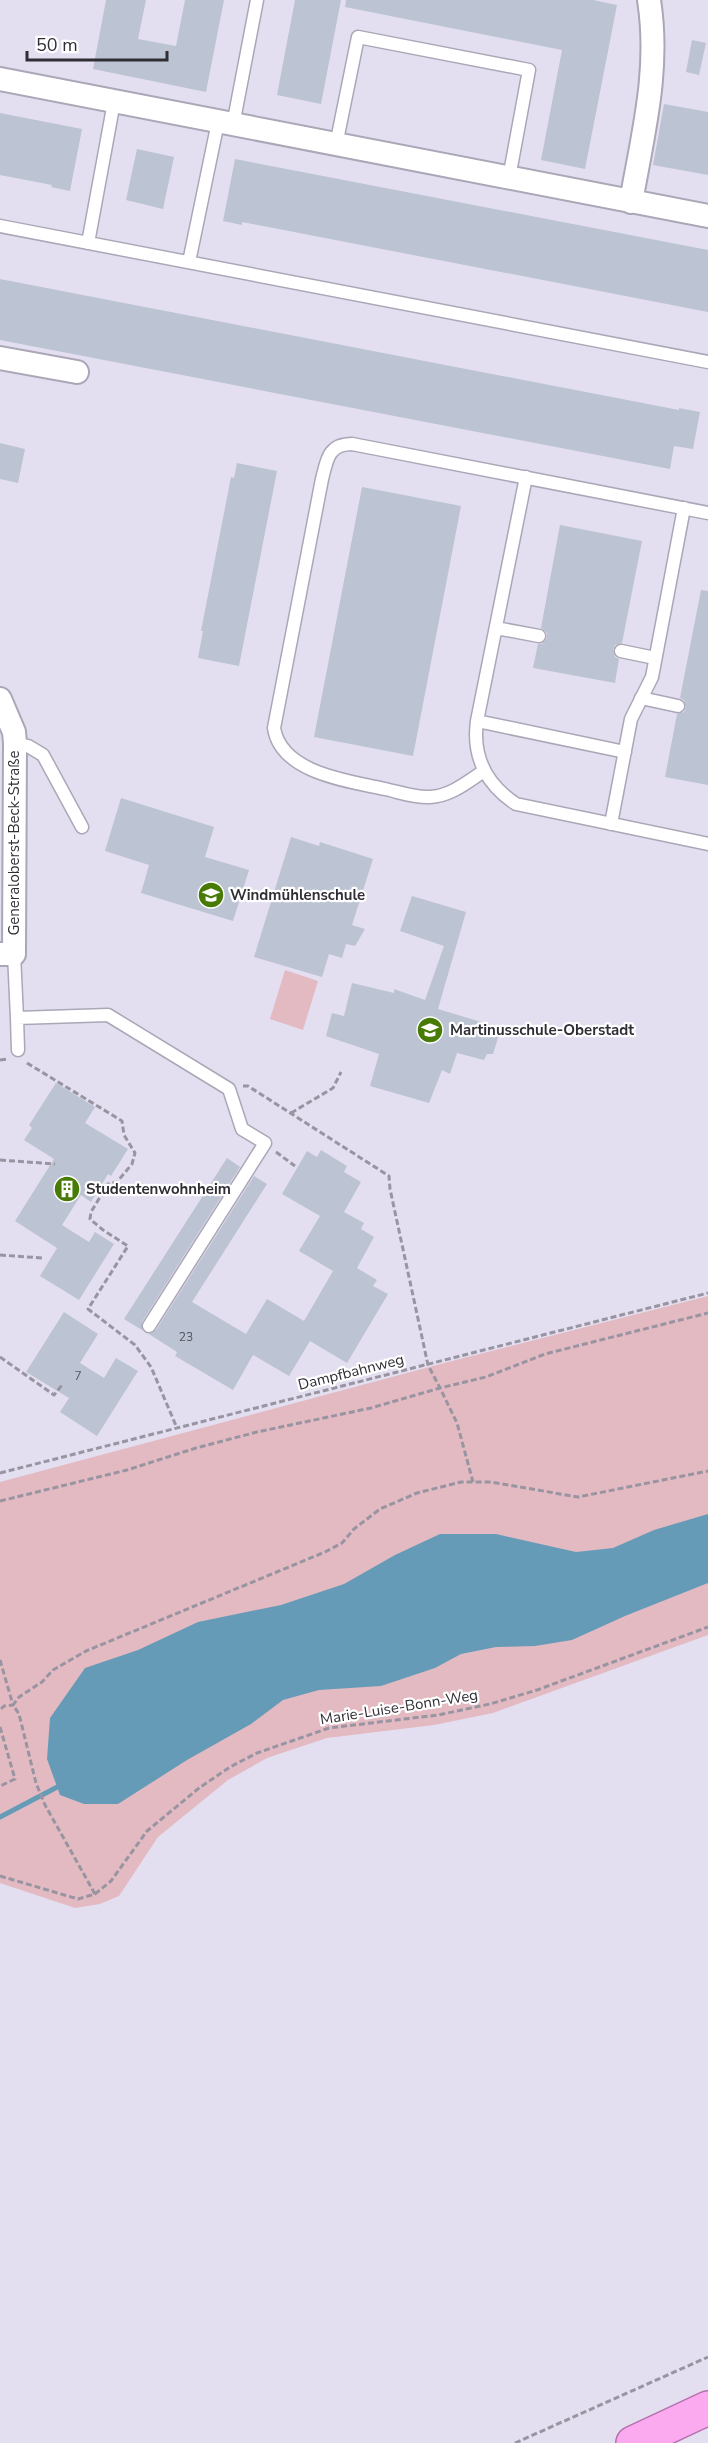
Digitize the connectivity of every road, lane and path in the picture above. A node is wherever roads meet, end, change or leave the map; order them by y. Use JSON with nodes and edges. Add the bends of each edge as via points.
{"nodes":[{"id":1,"x":257,"y":0,"type":"edge"},
{"id":2,"x":649,"y":0,"type":"edge"},
{"id":3,"x":0,"y":79,"type":"edge"},
{"id":4,"x":114,"y":102,"type":"junction"},
{"id":5,"x":226,"y":123,"type":"junction"},
{"id":6,"x":336,"y":145,"type":"junction"},
{"id":7,"x":509,"y":178,"type":"junction"},
{"id":8,"x":631,"y":202,"type":"junction"},
{"id":9,"x":708,"y":216,"type":"edge"},
{"id":10,"x":0,"y":226,"type":"edge"},
{"id":11,"x":88,"y":243,"type":"junction"},
{"id":12,"x":189,"y":262,"type":"junction"},
{"id":13,"x":0,"y":358,"type":"edge"},
{"id":14,"x":708,"y":362,"type":"edge"},
{"id":15,"x":76,"y":372,"type":"dead end"},
{"id":16,"x":526,"y":477,"type":"junction"},
{"id":17,"x":684,"y":508,"type":"junction"},
{"id":18,"x":708,"y":513,"type":"edge"},
{"id":19,"x":496,"y":628,"type":"junction"},
{"id":20,"x":539,"y":636,"type":"dead end"},
{"id":21,"x":621,"y":651,"type":"dead end"},
{"id":22,"x":655,"y":658,"type":"junction"},
{"id":23,"x":641,"y":698,"type":"junction"},
{"id":24,"x":0,"y":699,"type":"edge"},
{"id":25,"x":678,"y":706,"type":"dead end"},
{"id":26,"x":477,"y":721,"type":"junction"},
{"id":27,"x":15,"y":743,"type":"junction"},
{"id":28,"x":625,"y":752,"type":"junction"},
{"id":29,"x":484,"y":771,"type":"junction"},
{"id":30,"x":611,"y":824,"type":"junction"},
{"id":31,"x":82,"y":827,"type":"dead end"},
{"id":32,"x":708,"y":844,"type":"edge"},
{"id":33,"x":7,"y":954,"type":"edge"},
{"id":34,"x":17,"y":1018,"type":"junction"},
{"id":35,"x":18,"y":1050,"type":"joint"},
{"id":36,"x":342,"y":1072,"type":"dead end"},
{"id":37,"x":229,"y":1089,"type":"junction"},
{"id":38,"x":291,"y":1113,"type":"junction"},
{"id":39,"x":265,"y":1143,"type":"junction"},
{"id":40,"x":0,"y":1160,"type":"edge"},
{"id":41,"x":55,"y":1164,"type":"dead end"},
{"id":42,"x":295,"y":1166,"type":"dead end"},
{"id":43,"x":0,"y":1255,"type":"edge"},
{"id":44,"x":43,"y":1258,"type":"dead end"},
{"id":45,"x":708,"y":1293,"type":"edge"},
{"id":46,"x":708,"y":1313,"type":"edge"},
{"id":47,"x":149,"y":1326,"type":"dead end"},
{"id":48,"x":0,"y":1358,"type":"edge"},
{"id":49,"x":428,"y":1365,"type":"junction"},
{"id":50,"x":62,"y":1385,"type":"dead end"},
{"id":51,"x":440,"y":1388,"type":"junction"},
{"id":52,"x":177,"y":1428,"type":"junction"},
{"id":53,"x":708,"y":1471,"type":"edge"},
{"id":54,"x":0,"y":1473,"type":"edge"},
{"id":55,"x":473,"y":1482,"type":"junction"},
{"id":56,"x":0,"y":1501,"type":"edge"},
{"id":57,"x":708,"y":1627,"type":"edge"},
{"id":58,"x":0,"y":1660,"type":"edge"},
{"id":59,"x":13,"y":1705,"type":"junction"},
{"id":60,"x":0,"y":1710,"type":"edge"},
{"id":61,"x":0,"y":1727,"type":"edge"},
{"id":62,"x":0,"y":1786,"type":"edge"},
{"id":63,"x":0,"y":1876,"type":"edge"},
{"id":64,"x":95,"y":1894,"type":"junction"},
{"id":65,"x":708,"y":2357,"type":"edge"},
{"id":66,"x":708,"y":2408,"type":"edge"},
{"id":67,"x":708,"y":2433,"type":"edge"},
{"id":68,"x":515,"y":2443,"type":"edge"},
{"id":69,"x":633,"y":2443,"type":"edge"},
{"id":70,"x":687,"y":2443,"type":"edge"}],
"edges":[{"from":1,"to":5,"type":"lane"},
{"from":2,"to":8,"type":"street","via":[[654,69]]},
{"from":3,"to":4,"type":"street"},
{"from":4,"to":5,"type":"street"},
{"from":4,"to":11,"type":"lane"},
{"from":5,"to":6,"type":"street"},
{"from":5,"to":12,"type":"lane"},
{"from":6,"to":7,"type":"street"},
{"from":6,"to":7,"type":"lane","via":[[358,37],[370,39],[529,70]]},
{"from":7,"to":8,"type":"street"},
{"from":8,"to":9,"type":"street"},
{"from":10,"to":11,"type":"lane"},
{"from":11,"to":12,"type":"lane"},
{"from":12,"to":14,"type":"lane"},
{"from":13,"to":15,"type":"street"},
{"from":16,"to":17,"type":"lane"},
{"from":16,"to":19,"type":"lane"},
{"from":16,"to":29,"type":"lane","via":[[352,444],[334,448],[322,479],[274,728],[276,738],[291,757],[332,778],[364,785],[429,797],[456,789]]},
{"from":17,"to":18,"type":"lane"},
{"from":17,"to":22,"type":"lane"},
{"from":19,"to":20,"type":"lane"},
{"from":19,"to":26,"type":"lane"},
{"from":21,"to":22,"type":"lane"},
{"from":22,"to":23,"type":"lane"},
{"from":23,"to":25,"type":"lane"},
{"from":23,"to":28,"type":"lane","via":[[631,719]]},
{"from":24,"to":27,"type":"street","name":"Generaloberst-Beck-Straße"},
{"from":26,"to":28,"type":"lane"},
{"from":26,"to":29,"type":"lane","via":[[475,738]]},
{"from":27,"to":31,"type":"lane","via":[[43,755]]},
{"from":27,"to":33,"type":"street","name":"Generaloberst-Beck-Straße"},
{"from":28,"to":30,"type":"lane"},
{"from":29,"to":30,"type":"lane","via":[[497,789],[516,804]]},
{"from":30,"to":32,"type":"lane"},
{"from":33,"to":34,"type":"lane"},
{"from":34,"to":35,"type":"lane"},
{"from":34,"to":37,"type":"lane","via":[[108,1015]]},
{"from":35,"to":52,"type":"path","via":[[18,1058],[122,1121],[124,1135],[135,1153],[132,1164],[117,1182],[108,1184],[90,1219],[128,1246],[88,1309],[135,1344],[151,1367]]},
{"from":36,"to":38,"type":"path","via":[[333,1088]]},
{"from":37,"to":38,"type":"path","via":[[248,1086]]},
{"from":37,"to":39,"type":"lane","via":[[242,1130]]},
{"from":38,"to":49,"type":"path","via":[[389,1176]]},
{"from":39,"to":42,"type":"path"},
{"from":39,"to":47,"type":"lane"},
{"from":40,"to":41,"type":"path"},
{"from":43,"to":44,"type":"path"},
{"from":45,"to":49,"type":"path","name":"Dampfbahnweg"},
{"from":46,"to":51,"type":"path","via":[[545,1354],[486,1377]]},
{"from":48,"to":50,"type":"path","via":[[54,1395]]},
{"from":49,"to":51,"type":"path"},
{"from":49,"to":52,"type":"path","name":"Dampfbahnweg"},
{"from":51,"to":55,"type":"path","via":[[457,1424]]},
{"from":51,"to":56,"type":"path","via":[[371,1408],[216,1442],[127,1470]]},
{"from":52,"to":54,"type":"path","name":"Dampfbahnweg"},
{"from":53,"to":55,"type":"path","via":[[578,1497]]},
{"from":55,"to":59,"type":"path","via":[[417,1493],[380,1509],[342,1543],[325,1552],[86,1651],[54,1670]]},
{"from":57,"to":64,"type":"path","name":"Marie-Luise-Bonn-Weg","via":[[490,1704],[417,1718],[329,1728],[258,1753],[199,1788],[156,1823],[111,1881]]},
{"from":58,"to":59,"type":"path"},
{"from":59,"to":60,"type":"path"},
{"from":59,"to":64,"type":"path","via":[[45,1805]]},
{"from":61,"to":62,"type":"path","via":[[15,1779]]},
{"from":63,"to":64,"type":"path","via":[[78,1899]]},
{"from":65,"to":68,"type":"path"},
{"from":66,"to":69,"type":"highway"},
{"from":67,"to":70,"type":"highway"}]}
